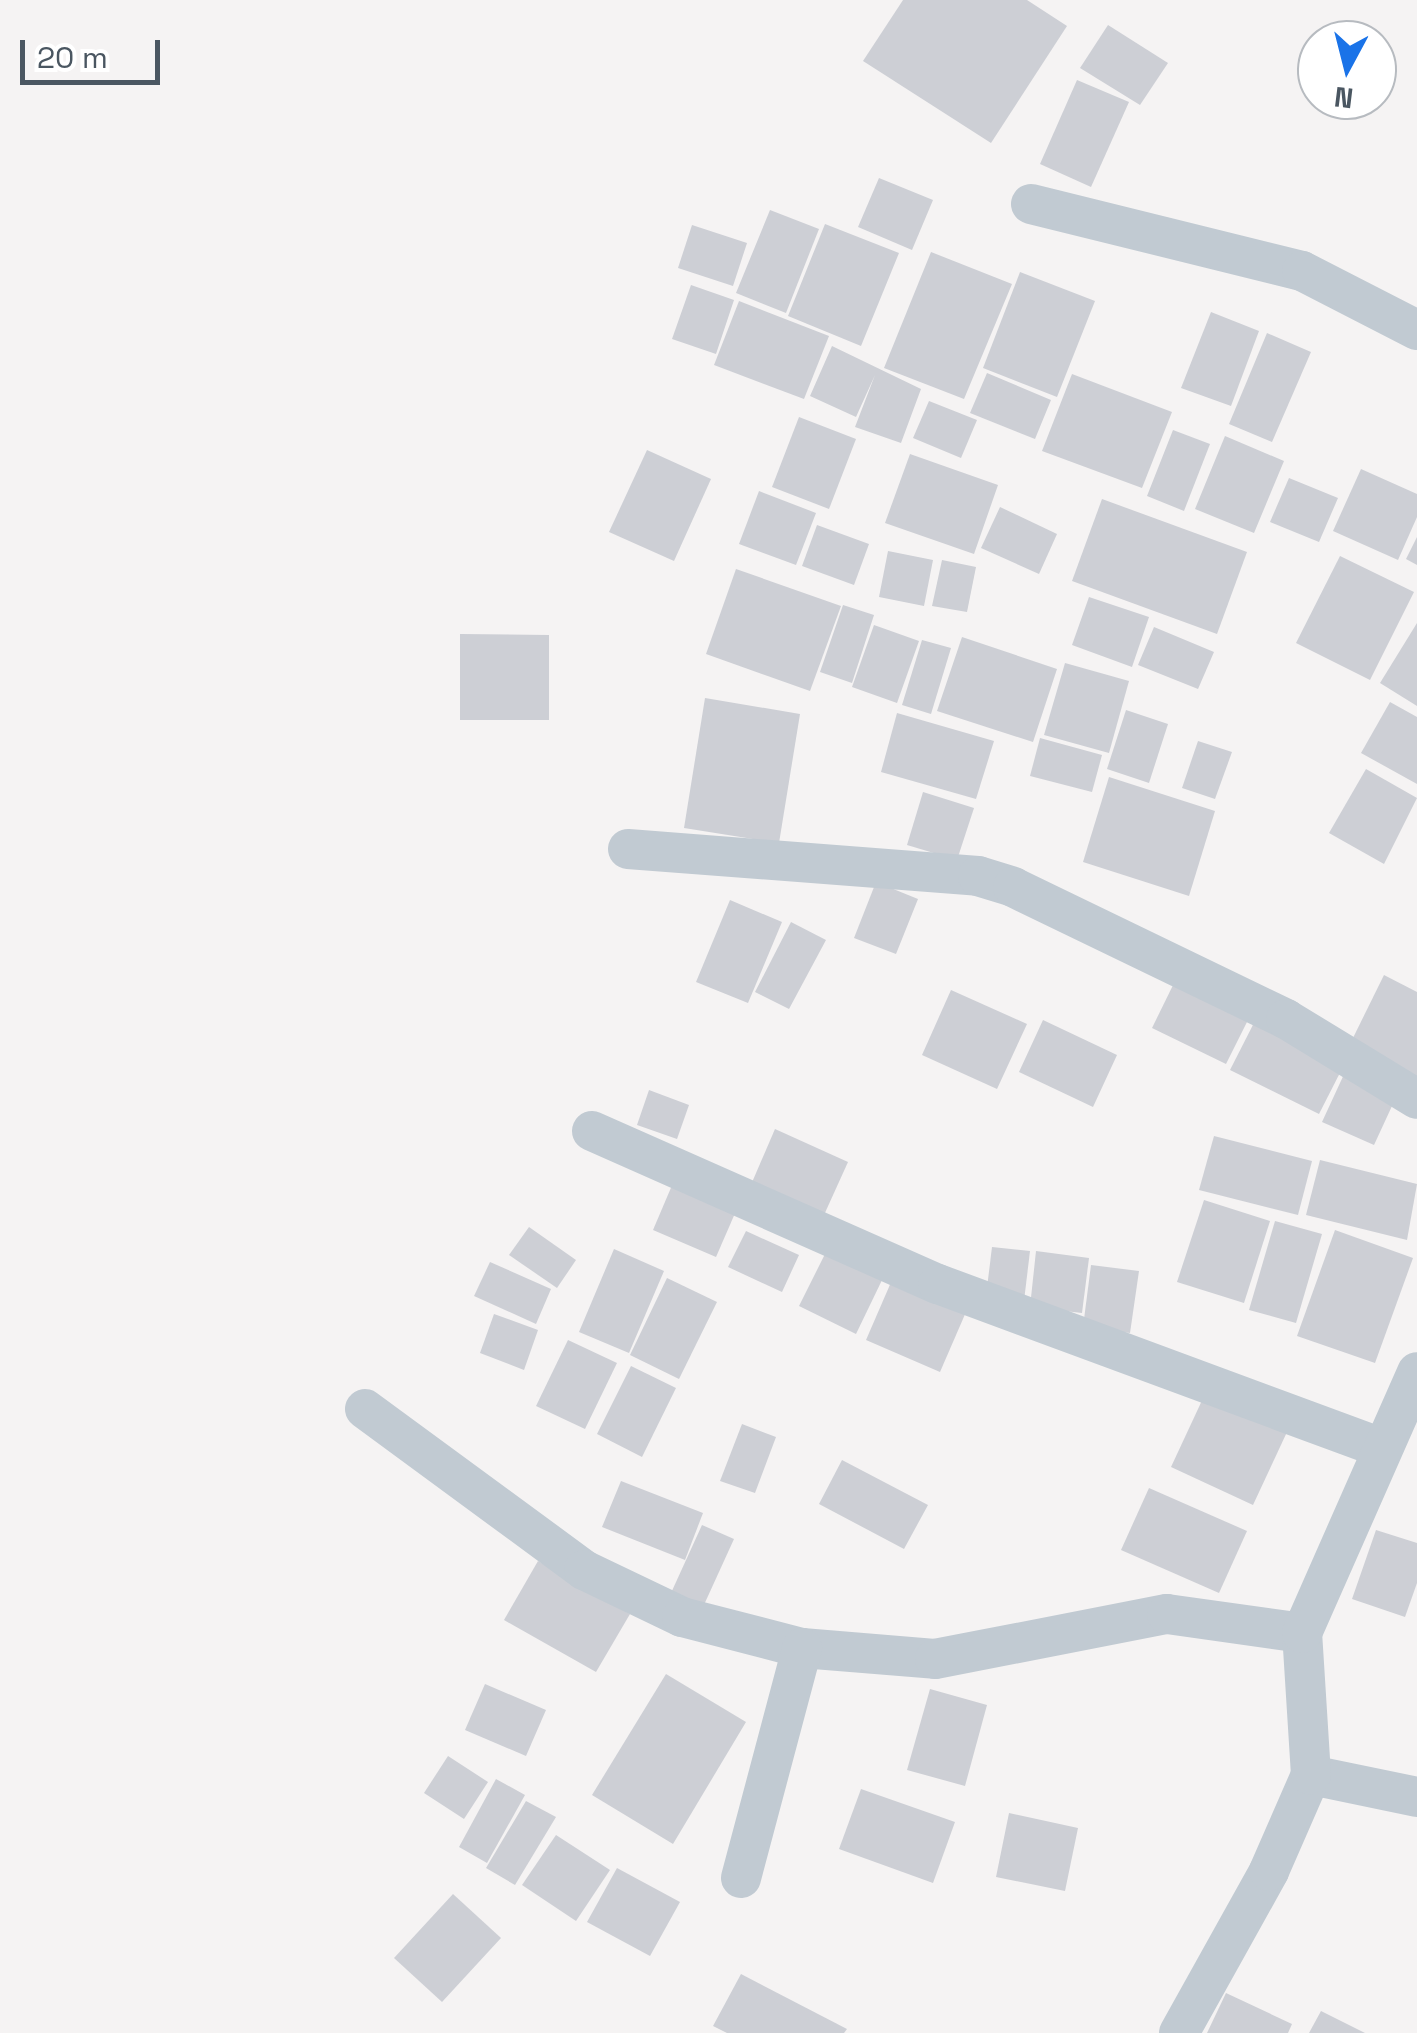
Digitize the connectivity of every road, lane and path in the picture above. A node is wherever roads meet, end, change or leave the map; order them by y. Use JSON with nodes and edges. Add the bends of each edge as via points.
{"nodes":[{"id":1,"x":1031,"y":204,"type":"dead end"},
{"id":2,"x":1417,"y":330,"type":"edge"},
{"id":3,"x":628,"y":849,"type":"dead end"},
{"id":4,"x":1417,"y":1098,"type":"edge"},
{"id":5,"x":592,"y":1131,"type":"dead end"},
{"id":6,"x":1417,"y":1372,"type":"edge"},
{"id":7,"x":364,"y":1409,"type":"dead end"},
{"id":8,"x":1382,"y":1448,"type":"junction"},
{"id":9,"x":1302,"y":1633,"type":"junction"},
{"id":10,"x":802,"y":1648,"type":"junction"},
{"id":11,"x":1311,"y":1775,"type":"junction"},
{"id":12,"x":1417,"y":1796,"type":"edge"},
{"id":13,"x":741,"y":1878,"type":"dead end"},
{"id":14,"x":1179,"y":2033,"type":"edge"}],
"edges":[{"from":1,"to":2,"type":"street","via":[[1302,271]]},
{"from":3,"to":4,"type":"street","via":[[978,876],[1286,1020]]},
{"from":5,"to":8,"type":"street","via":[[938,1284]]},
{"from":6,"to":8,"type":"street"},
{"from":7,"to":10,"type":"street","via":[[597,1577],[682,1617]]},
{"from":8,"to":9,"type":"street"},
{"from":9,"to":10,"type":"street","via":[[1168,1614],[935,1658]]},
{"from":9,"to":11,"type":"street"},
{"from":10,"to":13,"type":"street"},
{"from":11,"to":12,"type":"street"},
{"from":11,"to":14,"type":"street","via":[[1269,1870]]}]}
